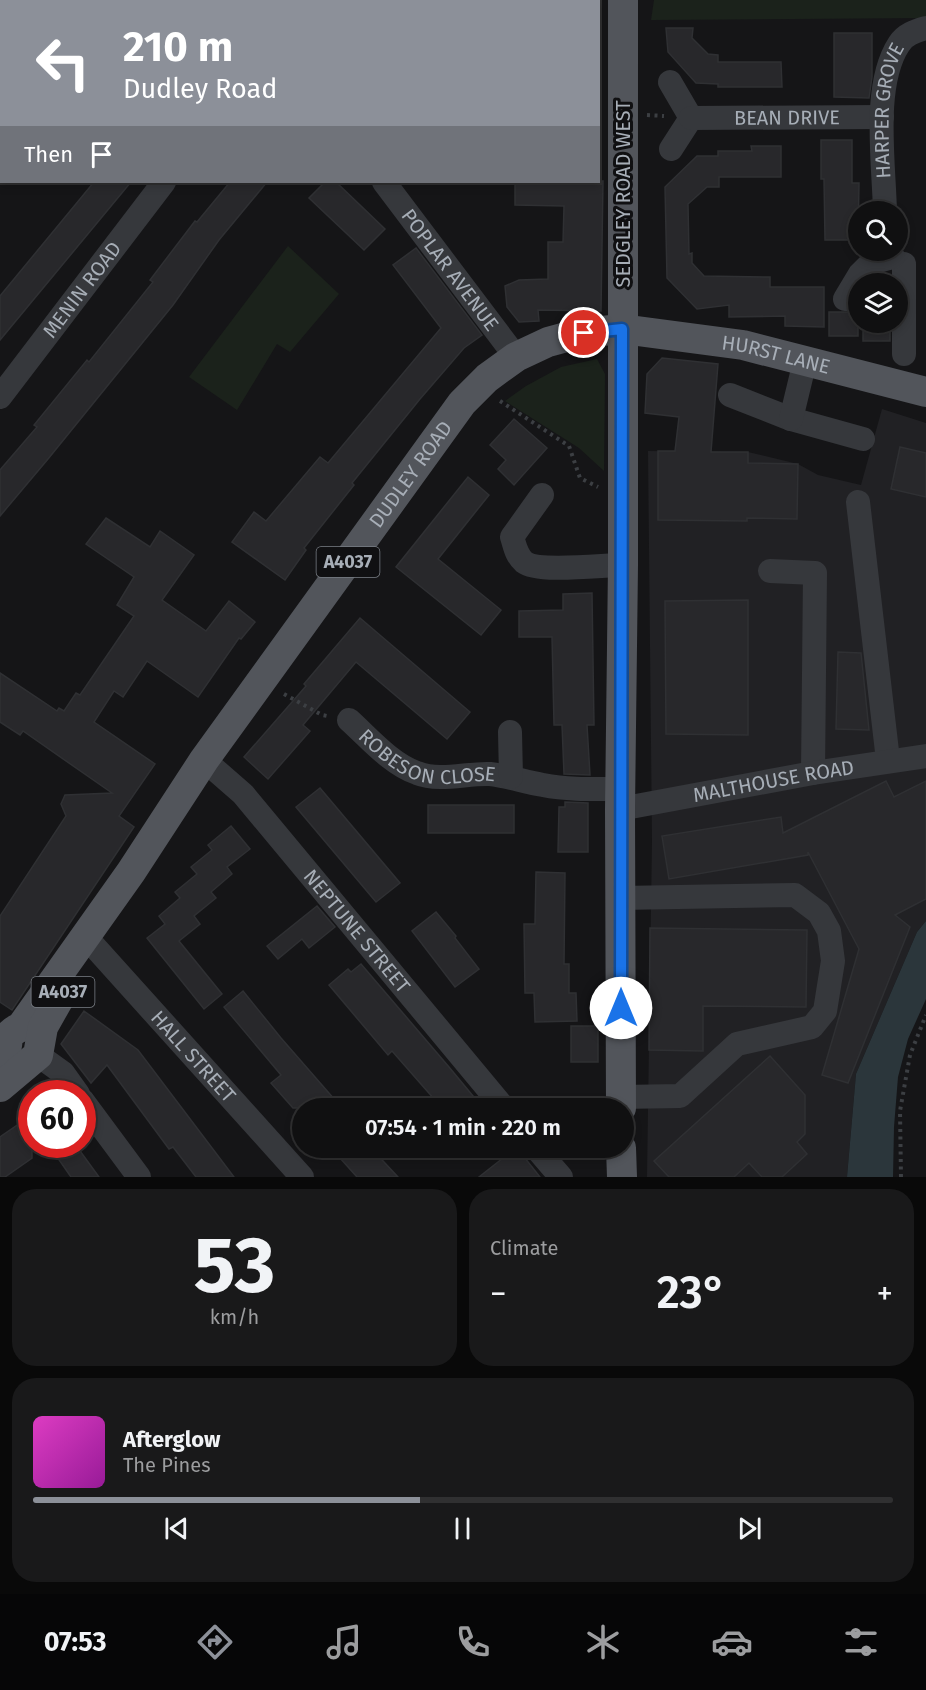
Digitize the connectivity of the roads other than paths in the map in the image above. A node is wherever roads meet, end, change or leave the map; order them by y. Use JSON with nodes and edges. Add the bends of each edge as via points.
{"nodes":[{"id":1,"x":623,"y":0,"type":"edge"},
{"id":2,"x":926,"y":28,"type":"edge"},
{"id":3,"x":670,"y":82,"type":"dead end"},
{"id":4,"x":882,"y":117,"type":"junction"},
{"id":5,"x":691,"y":118,"type":"junction"},
{"id":6,"x":671,"y":149,"type":"dead end"},
{"id":7,"x":164,"y":183,"type":"edge"},
{"id":8,"x":385,"y":183,"type":"edge"},
{"id":9,"x":885,"y":201,"type":"edge"},
{"id":10,"x":886,"y":261,"type":"edge"},
{"id":11,"x":902,"y":261,"type":"edge"},
{"id":12,"x":845,"y":299,"type":"dead end"},
{"id":13,"x":622,"y":329,"type":"junction"},
{"id":14,"x":904,"y":354,"type":"dead end"},
{"id":15,"x":516,"y":357,"type":"junction"},
{"id":16,"x":805,"y":361,"type":"junction"},
{"id":17,"x":926,"y":392,"type":"edge"},
{"id":18,"x":730,"y":395,"type":"dead end"},
{"id":19,"x":0,"y":397,"type":"edge"},
{"id":20,"x":790,"y":418,"type":"junction"},
{"id":21,"x":863,"y":439,"type":"dead end"},
{"id":22,"x":542,"y":495,"type":"dead end"},
{"id":23,"x":858,"y":502,"type":"dead end"},
{"id":24,"x":623,"y":565,"type":"junction"},
{"id":25,"x":770,"y":571,"type":"dead end"},
{"id":26,"x":349,"y":720,"type":"road end"},
{"id":27,"x":510,"y":732,"type":"dead end"},
{"id":28,"x":926,"y":756,"type":"edge"},
{"id":29,"x":204,"y":760,"type":"junction"},
{"id":30,"x":888,"y":760,"type":"junction"},
{"id":31,"x":813,"y":773,"type":"junction"},
{"id":32,"x":511,"y":777,"type":"junction"},
{"id":33,"x":620,"y":799,"type":"junction"},
{"id":34,"x":620,"y":898,"type":"junction"},
{"id":35,"x":88,"y":940,"type":"junction"},
{"id":36,"x":18,"y":1046,"type":"edge"},
{"id":37,"x":68,"y":1080,"type":"edge"},
{"id":38,"x":0,"y":1087,"type":"edge"},
{"id":39,"x":496,"y":1098,"type":"edge"},
{"id":40,"x":621,"y":1098,"type":"edge"},
{"id":41,"x":634,"y":1101,"type":"edge"},
{"id":42,"x":96,"y":1119,"type":"edge"},
{"id":43,"x":545,"y":1158,"type":"edge"},
{"id":44,"x":621,"y":1158,"type":"edge"},
{"id":45,"x":139,"y":1177,"type":"edge"},
{"id":46,"x":302,"y":1177,"type":"edge"},
{"id":47,"x":561,"y":1177,"type":"edge"},
{"id":48,"x":622,"y":1177,"type":"edge"}],
"edges":[{"from":1,"to":13,"type":"main road","name":"SEDGLEY ROAD WEST"},
{"from":2,"to":4,"type":"street","name":"HARPER GROVE","via":[[914,31],[900,42],[888,67]]},
{"from":3,"to":5,"type":"street"},
{"from":4,"to":5,"type":"street","name":"BEAN DRIVE"},
{"from":4,"to":9,"type":"street","name":"HARPER GROVE"},
{"from":5,"to":6,"type":"street"},
{"from":7,"to":19,"type":"street","name":"MENIN ROAD"},
{"from":8,"to":15,"type":"street","name":"POPLAR AVENUE"},
{"from":10,"to":12,"type":"street","via":[[871,263]]},
{"from":11,"to":14,"type":"street"},
{"from":13,"to":15,"type":"main road","name":"DUDLEY ROAD","number":"A4037","via":[[581,333]]},
{"from":13,"to":16,"type":"main road","name":"HURST LANE","number":"A4037","via":[[743,345]]},
{"from":13,"to":24,"type":"main road","name":"SEDGLEY ROAD WEST"},
{"from":15,"to":29,"type":"main road","name":"DUDLEY ROAD","number":"A4037","via":[[462,403]]},
{"from":16,"to":17,"type":"main road","name":"HURST LANE","number":"A4037"},
{"from":16,"to":20,"type":"street"},
{"from":18,"to":20,"type":"street"},
{"from":20,"to":21,"type":"street"},
{"from":22,"to":24,"type":"street","via":[[512,537],[516,551],[526,563],[542,568]]},
{"from":23,"to":30,"type":"street"},
{"from":24,"to":33,"type":"main road","name":"SEDGLEY ROAD WEST"},
{"from":25,"to":31,"type":"street","via":[[815,573]]},
{"from":26,"to":32,"type":"street","name":"ROBESON CLOSE","via":[[415,773],[431,777]]},
{"from":27,"to":32,"type":"street","name":"ROBESON CLOSE"},
{"from":28,"to":30,"type":"street","name":"MALTHOUSE ROAD"},
{"from":29,"to":35,"type":"main road","name":"DUDLEY ROAD","number":"A4037"},
{"from":29,"to":39,"type":"street","name":"NEPTUNE STREET","via":[[243,794]]},
{"from":30,"to":31,"type":"street","name":"MALTHOUSE ROAD"},
{"from":31,"to":33,"type":"street","name":"MALTHOUSE ROAD"},
{"from":32,"to":33,"type":"street","name":"ROBESON CLOSE"},
{"from":33,"to":34,"type":"main road","name":"SEDGLEY ROAD WEST"},
{"from":34,"to":40,"type":"main road","name":"SEDGLEY ROAD WEST"},
{"from":34,"to":41,"type":"street","via":[[795,896],[819,913],[829,931],[833,960],[825,1011],[813,1027],[737,1044],[680,1096]]},
{"from":35,"to":36,"type":"main road","name":"DUDLEY ROAD","number":"A4037","via":[[43,1027]]},
{"from":35,"to":46,"type":"street","name":"HALL STREET"},
{"from":36,"to":37,"type":"street"},
{"from":36,"to":38,"type":"main road","name":"DUDLEY ROAD","number":"A4037"},
{"from":42,"to":45,"type":"street"},
{"from":43,"to":47,"type":"street"},
{"from":44,"to":48,"type":"main road"}]}
